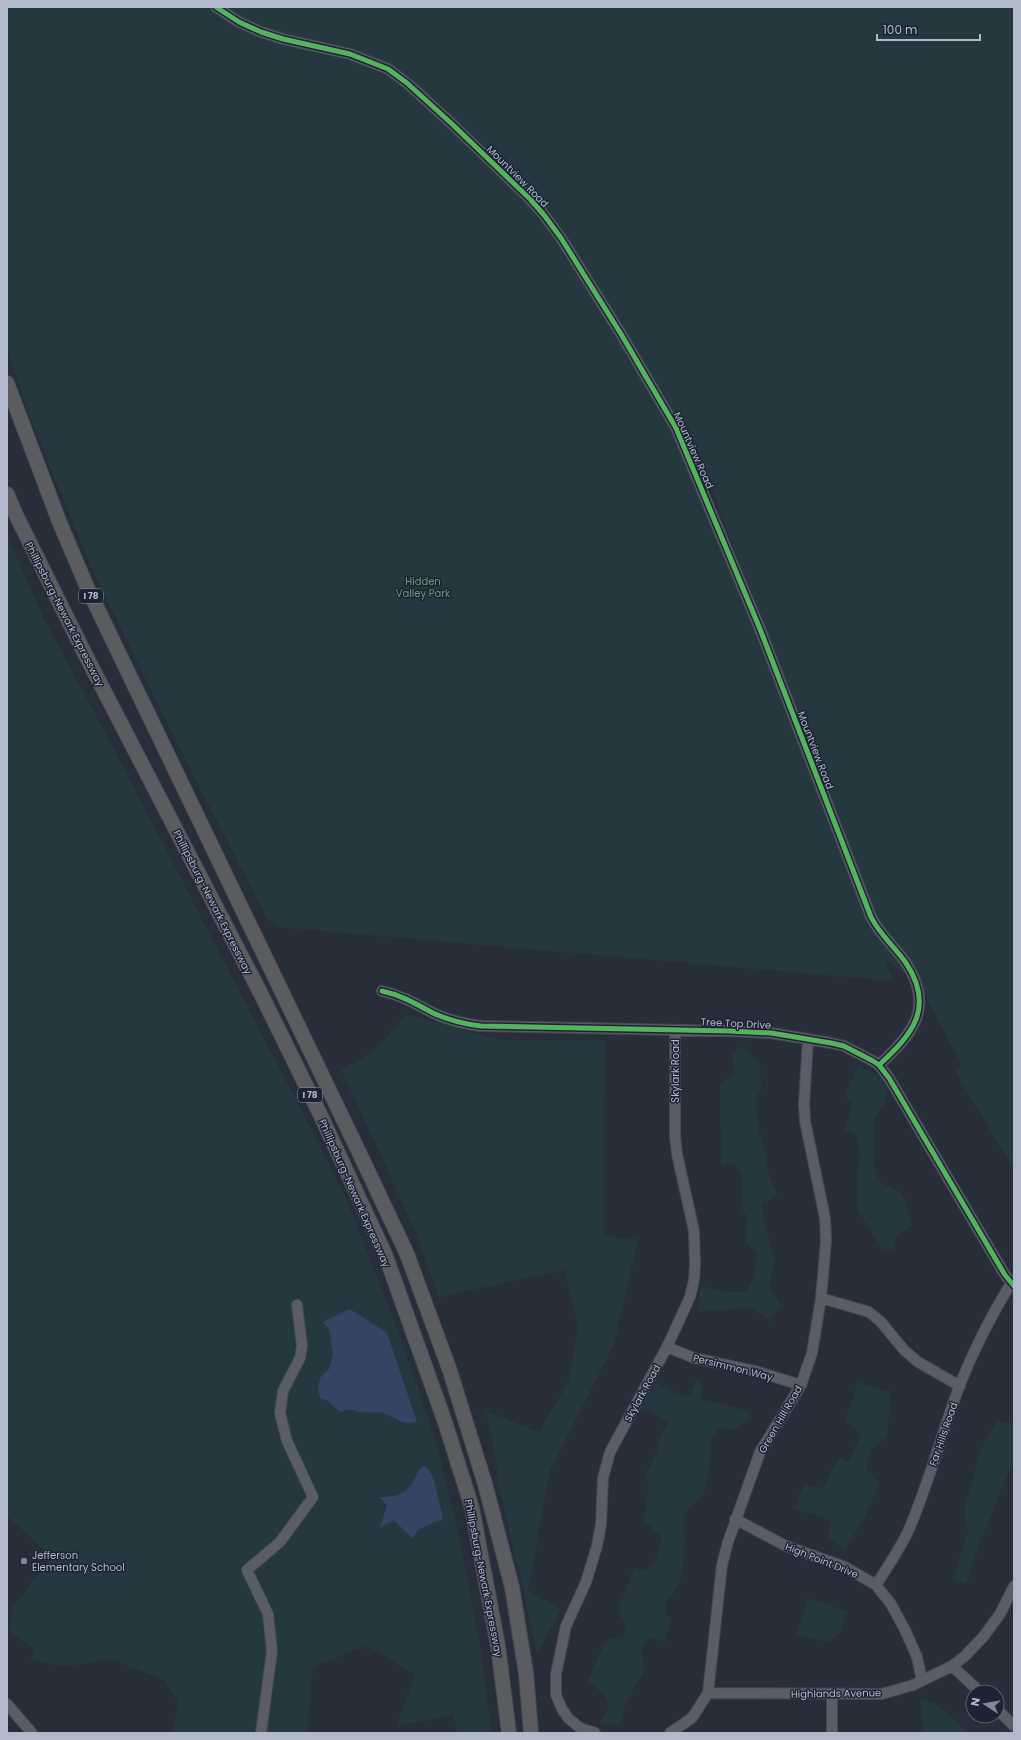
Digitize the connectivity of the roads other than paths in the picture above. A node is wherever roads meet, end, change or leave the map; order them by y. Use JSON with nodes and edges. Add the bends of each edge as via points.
{"nodes":[{"id":1,"x":216,"y":7,"type":"edge"},
{"id":2,"x":7,"y":383,"type":"edge"},
{"id":3,"x":7,"y":407,"type":"edge"},
{"id":4,"x":7,"y":494,"type":"edge"},
{"id":5,"x":59,"y":521,"type":"junction"},
{"id":6,"x":382,"y":991,"type":"dead end"},
{"id":7,"x":675,"y":1030,"type":"junction"},
{"id":8,"x":808,"y":1039,"type":"junction"},
{"id":9,"x":879,"y":1065,"type":"junction"},
{"id":10,"x":1012,"y":1284,"type":"edge"},
{"id":11,"x":821,"y":1298,"type":"junction"},
{"id":12,"x":297,"y":1306,"type":"dead end"},
{"id":13,"x":667,"y":1347,"type":"junction"},
{"id":14,"x":801,"y":1385,"type":"junction"},
{"id":15,"x":960,"y":1386,"type":"junction"},
{"id":16,"x":735,"y":1519,"type":"junction"},
{"id":17,"x":876,"y":1585,"type":"junction"},
{"id":18,"x":1014,"y":1586,"type":"edge"},
{"id":19,"x":952,"y":1666,"type":"junction"},
{"id":20,"x":922,"y":1681,"type":"junction"},
{"id":21,"x":971,"y":1684,"type":"edge"},
{"id":22,"x":708,"y":1693,"type":"junction"},
{"id":23,"x":832,"y":1694,"type":"junction"},
{"id":24,"x":7,"y":1704,"type":"edge"},
{"id":25,"x":1005,"y":1717,"type":"edge"},
{"id":26,"x":1014,"y":1726,"type":"edge"},
{"id":27,"x":32,"y":1733,"type":"edge"},
{"id":28,"x":261,"y":1733,"type":"edge"},
{"id":29,"x":509,"y":1733,"type":"edge"},
{"id":30,"x":531,"y":1733,"type":"edge"},
{"id":31,"x":595,"y":1733,"type":"edge"},
{"id":32,"x":670,"y":1733,"type":"edge"},
{"id":33,"x":832,"y":1733,"type":"edge"}],
"edges":[{"from":1,"to":9,"type":"street","name":"Mountview Road","via":[[261,32],[350,54],[388,70],[452,124],[530,199],[561,238],[663,404],[686,451],[760,629],[871,917],[880,933],[906,963],[917,986],[920,998],[919,1014],[908,1033]]},
{"from":2,"to":5,"type":"highway","name":"Phillipsburg-Newark Expressway","number":"I 78"},
{"from":3,"to":5,"type":"highway","name":"Phillipsburg-Newark Expressway","number":"I 78"},
{"from":4,"to":29,"type":"highway","name":"Phillipsburg-Newark Expressway","number":"I 78","via":[[86,658],[261,994],[320,1114],[384,1254],[472,1508],[498,1646]]},
{"from":5,"to":30,"type":"highway","name":"Phillipsburg-Newark Expressway","number":"I 78","via":[[87,588],[407,1254],[450,1371],[485,1484],[512,1587],[526,1673]]},
{"from":6,"to":7,"type":"street","name":"Tree Top Drive","via":[[400,995],[443,1017],[481,1026]]},
{"from":7,"to":8,"type":"street","name":"Tree Top Drive","via":[[771,1034]]},
{"from":7,"to":13,"type":"street","name":"Skylark Road","via":[[675,1136],[691,1215],[695,1264],[690,1297]]},
{"from":8,"to":9,"type":"street","name":"Tree Top Drive","via":[[844,1046]]},
{"from":8,"to":11,"type":"street","name":"Green Hill Road","via":[[805,1121],[825,1218],[826,1241]]},
{"from":9,"to":10,"type":"street","name":"Tree Top Drive","via":[[898,1091]]},
{"from":10,"to":15,"type":"street","name":"Far Hills Road","via":[[995,1309]]},
{"from":11,"to":14,"type":"street","name":"Green Hill Road","via":[[812,1353]]},
{"from":11,"to":15,"type":"street","via":[[869,1312],[918,1362]]},
{"from":12,"to":28,"type":"street","via":[[302,1346],[300,1358],[283,1391],[280,1413],[287,1441],[313,1497],[280,1542],[247,1570],[268,1614],[272,1651]]},
{"from":13,"to":14,"type":"street","name":"Persimmon Way","via":[[694,1358],[755,1371]]},
{"from":13,"to":31,"type":"street","name":"Skylark Road","via":[[614,1443],[607,1461],[597,1546],[586,1582],[566,1626],[556,1674],[556,1695],[564,1714],[580,1728]]},
{"from":14,"to":16,"type":"street","name":"Green Hill Road","via":[[760,1452]]},
{"from":15,"to":17,"type":"street","name":"Far Hills Road","via":[[910,1527]]},
{"from":16,"to":17,"type":"street","name":"High Point Drive","via":[[786,1546],[845,1568]]},
{"from":16,"to":22,"type":"street","name":"Green Hill Road","via":[[722,1565]]},
{"from":17,"to":20,"type":"street","name":"High Point Drive","via":[[891,1604],[905,1630],[917,1657]]},
{"from":18,"to":19,"type":"street","name":"Highlands Avenue","via":[[1000,1614],[984,1636]]},
{"from":19,"to":20,"type":"street","name":"Highlands Avenue"},
{"from":19,"to":21,"type":"street"},
{"from":20,"to":23,"type":"street","name":"Highlands Avenue","via":[[882,1694]]},
{"from":22,"to":23,"type":"street","name":"Highlands Avenue"},
{"from":22,"to":32,"type":"street","name":"Green Hill Road","via":[[692,1718]]},
{"from":23,"to":33,"type":"street"},
{"from":24,"to":27,"type":"street"},
{"from":25,"to":26,"type":"street"}]}
